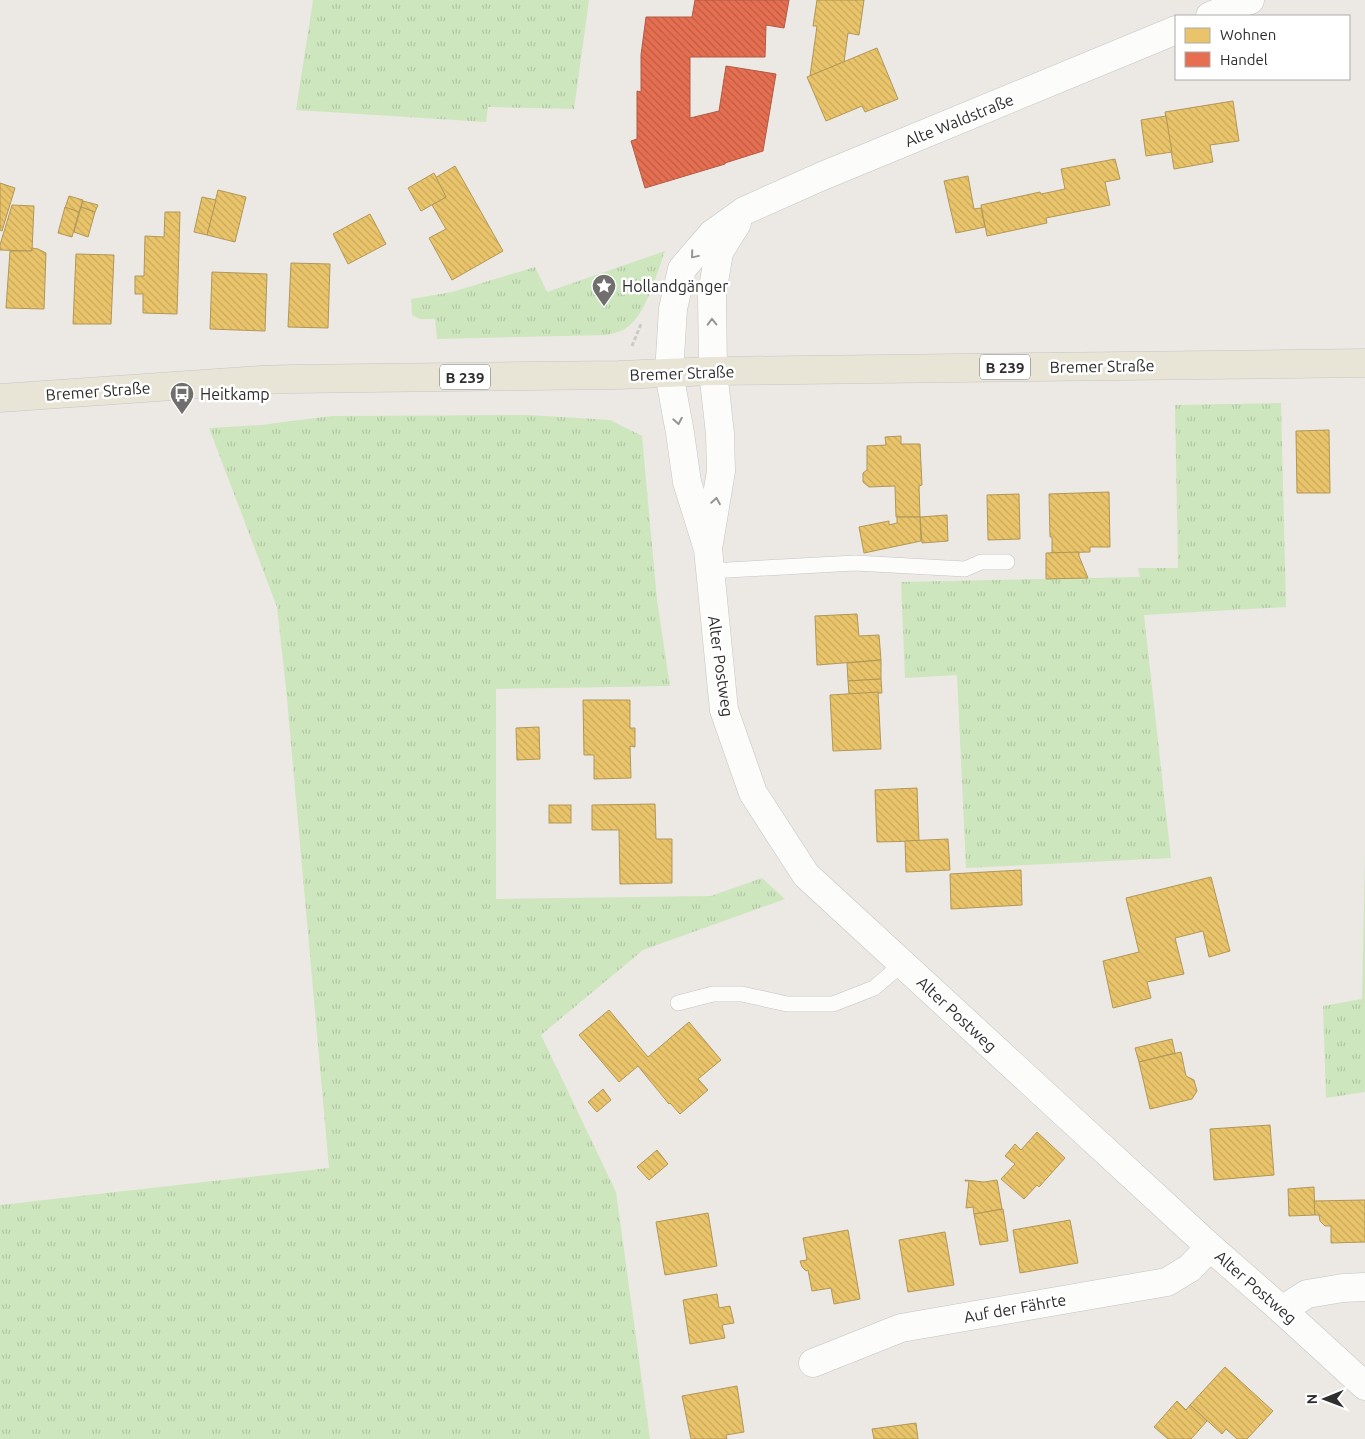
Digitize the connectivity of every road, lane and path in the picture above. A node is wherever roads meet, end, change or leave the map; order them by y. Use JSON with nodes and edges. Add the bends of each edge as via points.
{"nodes":[{"id":1,"x":1250,"y":0,"type":"edge"},
{"id":2,"x":1212,"y":15,"type":"edge"},
{"id":3,"x":1175,"y":30,"type":"edge"},
{"id":4,"x":744,"y":211,"type":"junction"},
{"id":5,"x":1365,"y":363,"type":"edge"},
{"id":6,"x":713,"y":371,"type":"junction"},
{"id":7,"x":670,"y":373,"type":"junction"},
{"id":8,"x":0,"y":398,"type":"edge"},
{"id":9,"x":709,"y":560,"type":"junction"},
{"id":10,"x":1007,"y":562,"type":"dead end"},
{"id":11,"x":902,"y":964,"type":"junction"},
{"id":12,"x":678,"y":1003,"type":"dead end"},
{"id":13,"x":1210,"y":1247,"type":"junction"},
{"id":14,"x":1365,"y":1288,"type":"edge"},
{"id":15,"x":1282,"y":1310,"type":"junction"},
{"id":16,"x":813,"y":1363,"type":"dead end"},
{"id":17,"x":1365,"y":1386,"type":"edge"}],
"edges":[{"from":1,"to":2,"type":"street"},
{"from":3,"to":4,"type":"street","name":"Alte Waldstraße"},
{"from":6,"to":4,"type":"street","one_way":true,"via":[[712,294],[719,252]]},
{"from":4,"to":7,"type":"street","name":"Alte Waldstraße","one_way":true,"via":[[712,234],[682,269],[673,309]]},
{"from":5,"to":6,"type":"main road","name":"Bremer Straße","number":"B 239"},
{"from":6,"to":7,"type":"main road","name":"Bremer Straße","number":"B 239"},
{"from":9,"to":6,"type":"street","name":"Alter Postweg","one_way":true,"via":[[721,471]]},
{"from":7,"to":8,"type":"main road","name":"Bremer Straße","number":"B 239","via":[[260,380]]},
{"from":7,"to":9,"type":"street","name":"Alter Postweg","one_way":true,"via":[[687,482]]},
{"from":9,"to":10,"type":"lane","via":[[965,569],[981,562]]},
{"from":9,"to":11,"type":"street","name":"Alter Postweg","via":[[724,710],[753,793],[806,875]]},
{"from":11,"to":12,"type":"lane","via":[[874,988],[833,1004],[787,1004],[742,994],[713,994]]},
{"from":11,"to":13,"type":"street","name":"Alter Postweg"},
{"from":13,"to":15,"type":"street","name":"Alter Postweg"},
{"from":13,"to":16,"type":"street","name":"Auf der Fährte","via":[[1190,1268],[1168,1282],[901,1328]]},
{"from":14,"to":15,"type":"street","via":[[1307,1294]]},
{"from":15,"to":17,"type":"street","name":"Alter Postweg"}]}
